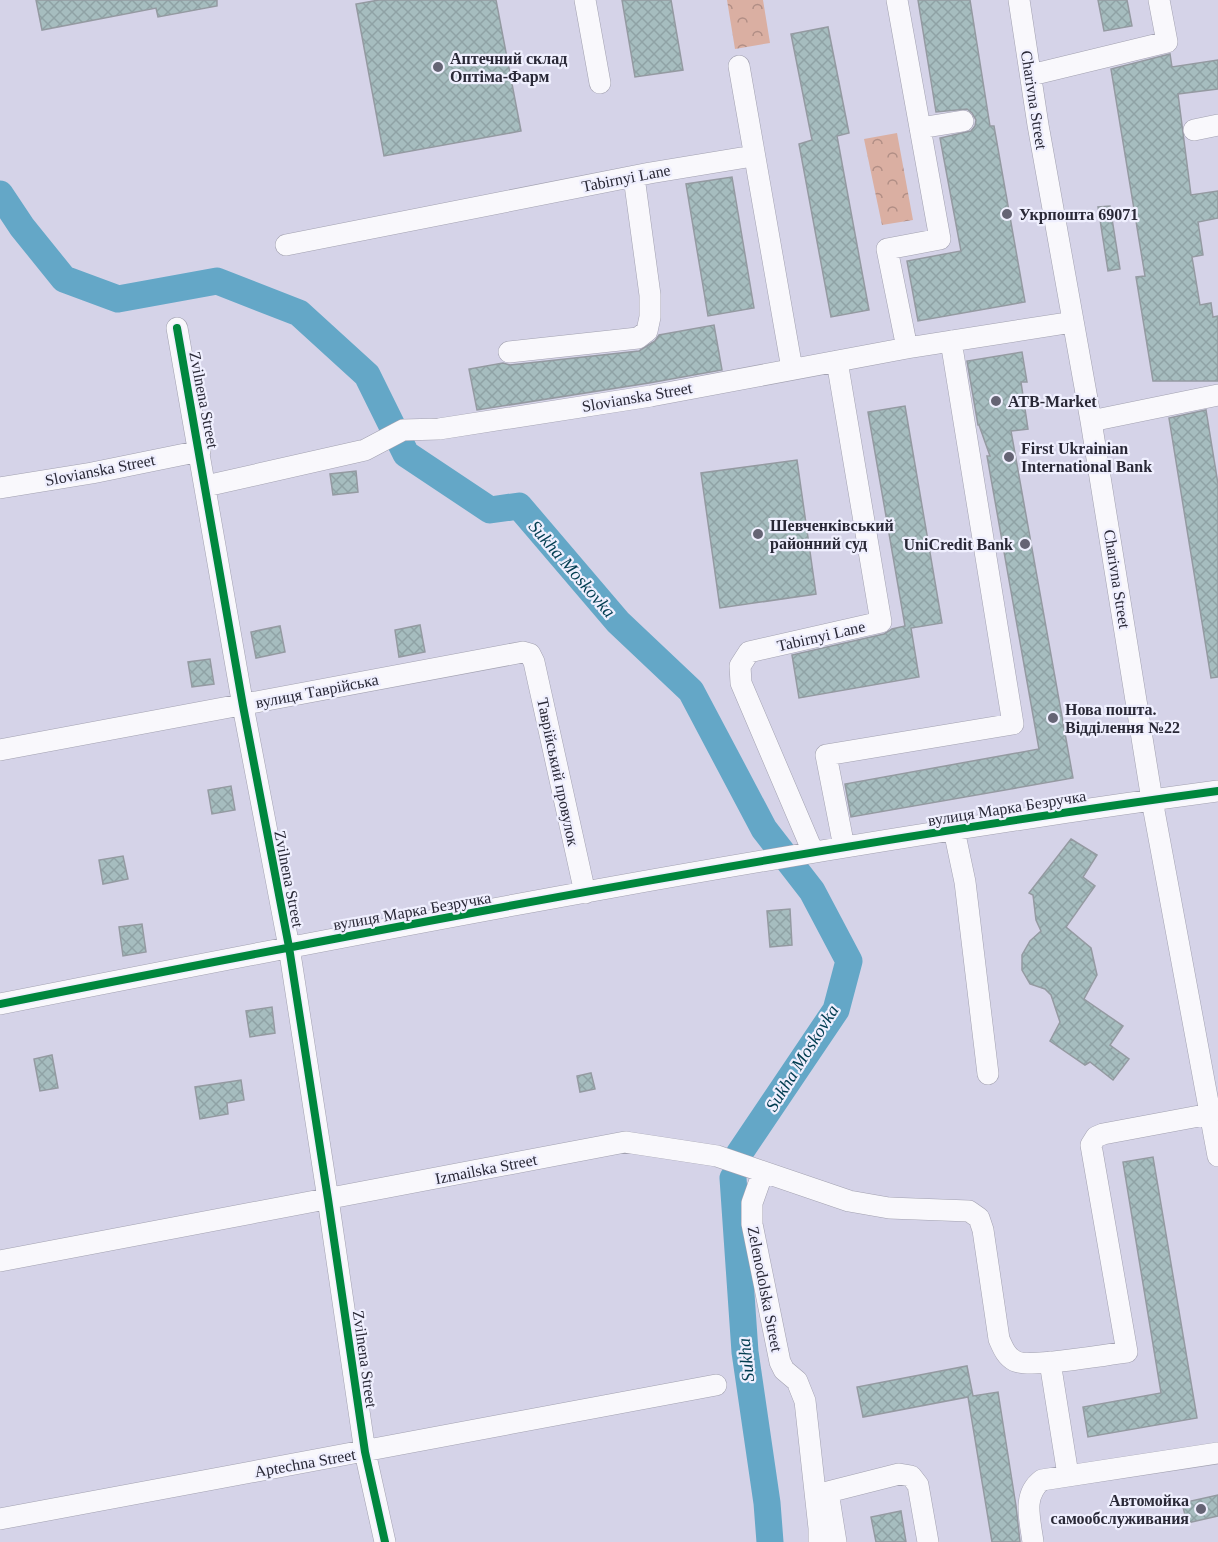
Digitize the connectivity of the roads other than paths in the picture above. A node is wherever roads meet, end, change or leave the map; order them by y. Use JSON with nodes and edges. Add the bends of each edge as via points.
{"nodes":[{"id":1,"x":585,"y":0,"type":"edge"},
{"id":2,"x":897,"y":0,"type":"edge"},
{"id":3,"x":1019,"y":0,"type":"edge"},
{"id":4,"x":1159,"y":0,"type":"edge"},
{"id":5,"x":739,"y":66,"type":"dead end"},
{"id":6,"x":1031,"y":75,"type":"junction"},
{"id":7,"x":600,"y":83,"type":"dead end"},
{"id":8,"x":963,"y":121,"type":"dead end"},
{"id":9,"x":1218,"y":126,"type":"edge"},
{"id":10,"x":920,"y":128,"type":"junction"},
{"id":11,"x":1194,"y":130,"type":"dead end"},
{"id":12,"x":753,"y":156,"type":"junction"},
{"id":13,"x":634,"y":177,"type":"junction"},
{"id":14,"x":286,"y":245,"type":"dead end"},
{"id":15,"x":1073,"y":322,"type":"junction"},
{"id":16,"x":177,"y":328,"type":"dead end"},
{"id":17,"x":951,"y":341,"type":"junction"},
{"id":18,"x":908,"y":348,"type":"junction"},
{"id":19,"x":510,"y":352,"type":"dead end"},
{"id":20,"x":837,"y":361,"type":"junction"},
{"id":21,"x":792,"y":369,"type":"junction"},
{"id":22,"x":1218,"y":395,"type":"edge"},
{"id":23,"x":1091,"y":421,"type":"junction"},
{"id":24,"x":200,"y":451,"type":"junction"},
{"id":25,"x":206,"y":486,"type":"junction"},
{"id":26,"x":0,"y":488,"type":"edge"},
{"id":27,"x":528,"y":653,"type":"joint"},
{"id":28,"x":243,"y":706,"type":"junction"},
{"id":29,"x":0,"y":750,"type":"edge"},
{"id":30,"x":1218,"y":791,"type":"edge"},
{"id":31,"x":1152,"y":800,"type":"junction"},
{"id":32,"x":954,"y":830,"type":"junction"},
{"id":33,"x":844,"y":847,"type":"junction"},
{"id":34,"x":807,"y":853,"type":"junction"},
{"id":35,"x":585,"y":893,"type":"junction"},
{"id":36,"x":289,"y":947,"type":"junction"},
{"id":37,"x":0,"y":1004,"type":"edge"},
{"id":38,"x":988,"y":1074,"type":"dead end"},
{"id":39,"x":1210,"y":1114,"type":"junction"},
{"id":40,"x":1218,"y":1156,"type":"edge"},
{"id":41,"x":763,"y":1172,"type":"junction"},
{"id":42,"x":328,"y":1199,"type":"junction"},
{"id":43,"x":0,"y":1261,"type":"edge"},
{"id":44,"x":1050,"y":1362,"type":"junction"},
{"id":45,"x":716,"y":1385,"type":"dead end"},
{"id":46,"x":365,"y":1452,"type":"junction"},
{"id":47,"x":1218,"y":1453,"type":"edge"},
{"id":48,"x":1068,"y":1475,"type":"junction"},
{"id":49,"x":822,"y":1493,"type":"junction"},
{"id":50,"x":0,"y":1519,"type":"edge"},
{"id":51,"x":385,"y":1542,"type":"edge"},
{"id":52,"x":819,"y":1542,"type":"edge"},
{"id":53,"x":836,"y":1542,"type":"edge"},
{"id":54,"x":928,"y":1542,"type":"edge"},
{"id":55,"x":1033,"y":1542,"type":"edge"}],
"edges":[{"from":1,"to":7,"type":"street"},
{"from":2,"to":10,"type":"street"},
{"from":3,"to":6,"type":"street","name":"Charivna Street"},
{"from":4,"to":6,"type":"street","via":[[1167,42]]},
{"from":5,"to":12,"type":"street"},
{"from":6,"to":15,"type":"street","name":"Charivna Street"},
{"from":8,"to":10,"type":"street"},
{"from":9,"to":11,"type":"street"},
{"from":10,"to":18,"type":"street","via":[[940,239],[888,249]]},
{"from":12,"to":13,"type":"street","name":"Tabirnyi Lane"},
{"from":12,"to":21,"type":"street"},
{"from":13,"to":14,"type":"street","name":"Tabirnyi Lane"},
{"from":13,"to":19,"type":"street","via":[[650,295],[647,331],[638,338]]},
{"from":15,"to":17,"type":"street","name":"Slovianska Street"},
{"from":15,"to":23,"type":"street","name":"Charivna Street"},
{"from":16,"to":24,"type":"street","name":"Zvilnena Street"},
{"from":17,"to":18,"type":"street","name":"Slovianska Street"},
{"from":17,"to":33,"type":"street","via":[[1013,724],[826,755]]},
{"from":18,"to":20,"type":"street","name":"Slovianska Street"},
{"from":20,"to":21,"type":"street","name":"Slovianska Street"},
{"from":20,"to":34,"type":"street","name":"Tabirnyi Lane","via":[[882,622],[749,652],[740,666],[741,683]]},
{"from":21,"to":25,"type":"street","name":"Slovianska Street","via":[[651,396],[396,434],[365,450]]},
{"from":22,"to":23,"type":"street"},
{"from":23,"to":31,"type":"street","name":"Charivna Street"},
{"from":24,"to":25,"type":"street","name":"Zvilnena Street"},
{"from":24,"to":26,"type":"street","name":"Slovianska Street"},
{"from":25,"to":28,"type":"street","name":"Zvilnena Street"},
{"from":27,"to":28,"type":"street","name":"вулиця Таврійська"},
{"from":27,"to":35,"type":"street","name":"Таврійський провулок","via":[[534,662]]},
{"from":28,"to":29,"type":"street","name":"вулиця Таврійська"},
{"from":28,"to":36,"type":"street","name":"Zvilnena Street"},
{"from":30,"to":31,"type":"street","name":"вулиця Марка Безручка"},
{"from":31,"to":32,"type":"street","name":"вулиця Марка Безручка"},
{"from":31,"to":39,"type":"street","name":"Charivna Street"},
{"from":32,"to":33,"type":"street","name":"вулиця Марка Безручка"},
{"from":32,"to":38,"type":"street","via":[[965,882]]},
{"from":33,"to":34,"type":"street","name":"вулиця Марка Безручка"},
{"from":34,"to":35,"type":"street","name":"вулиця Марка Безручка"},
{"from":35,"to":36,"type":"street","name":"вулиця Марка Безручка"},
{"from":36,"to":37,"type":"street","name":"вулиця Марка Безручка"},
{"from":36,"to":42,"type":"street","name":"Zvilnena Street"},
{"from":39,"to":40,"type":"street","name":"Charivna Street"},
{"from":39,"to":44,"type":"street","via":[[1096,1137],[1091,1145],[1126,1352]]},
{"from":41,"to":42,"type":"street","name":"Izmailska Street","via":[[717,1155],[625,1142]]},
{"from":41,"to":44,"type":"street","name":"Izmailska Street","via":[[849,1201],[890,1208],[969,1211],[979,1218],[984,1230],[999,1339],[1005,1353],[1017,1362]]},
{"from":41,"to":49,"type":"street","name":"Zelenodolska Street","via":[[752,1203],[752,1224],[780,1362],[797,1381],[805,1401]]},
{"from":42,"to":43,"type":"street","name":"Izmailska Street"},
{"from":42,"to":46,"type":"street","name":"Zvilnena Street"},
{"from":44,"to":48,"type":"street"},
{"from":45,"to":46,"type":"street","name":"Aptechna Street"},
{"from":46,"to":50,"type":"street","name":"Aptechna Street"},
{"from":46,"to":51,"type":"street","name":"Zvilnena Street"},
{"from":47,"to":48,"type":"street"},
{"from":48,"to":55,"type":"street","via":[[1042,1480],[1033,1487],[1029,1497]]},
{"from":49,"to":52,"type":"street","name":"Zelenodolska Street"},
{"from":49,"to":53,"type":"street"},
{"from":49,"to":54,"type":"street","via":[[899,1474],[911,1476],[918,1485]]}]}
